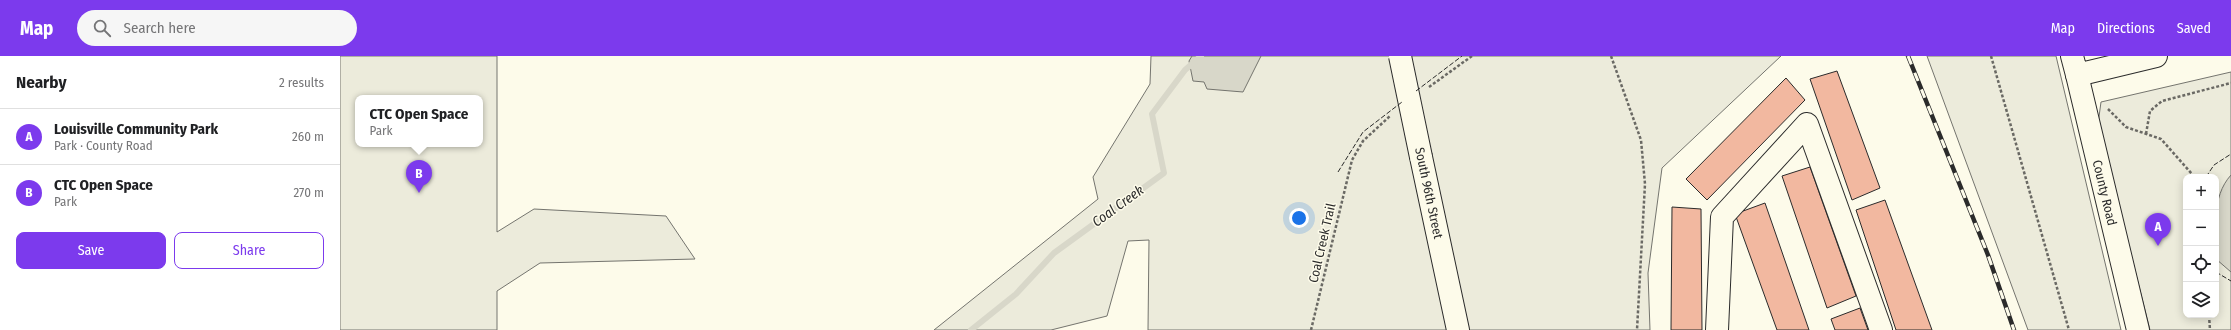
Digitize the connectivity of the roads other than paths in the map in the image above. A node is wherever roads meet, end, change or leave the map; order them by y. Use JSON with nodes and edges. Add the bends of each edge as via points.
{"nodes":[{"id":1,"x":1400,"y":56,"type":"edge"},
{"id":2,"x":2156,"y":56,"type":"edge"},
{"id":3,"x":2074,"y":66,"type":"edge"},
{"id":4,"x":1458,"y":330,"type":"edge"},
{"id":5,"x":1717,"y":330,"type":"edge"},
{"id":6,"x":1881,"y":330,"type":"edge"},
{"id":7,"x":2138,"y":330,"type":"edge"}],
"edges":[{"from":1,"to":4,"type":"main road","name":"South 96th Street","bridge":true},
{"from":2,"to":3,"type":"main road"},
{"from":3,"to":7,"type":"main road","name":"County Road"},
{"from":5,"to":6,"type":"main road","via":[[1722,217],[1807,124]]}]}
